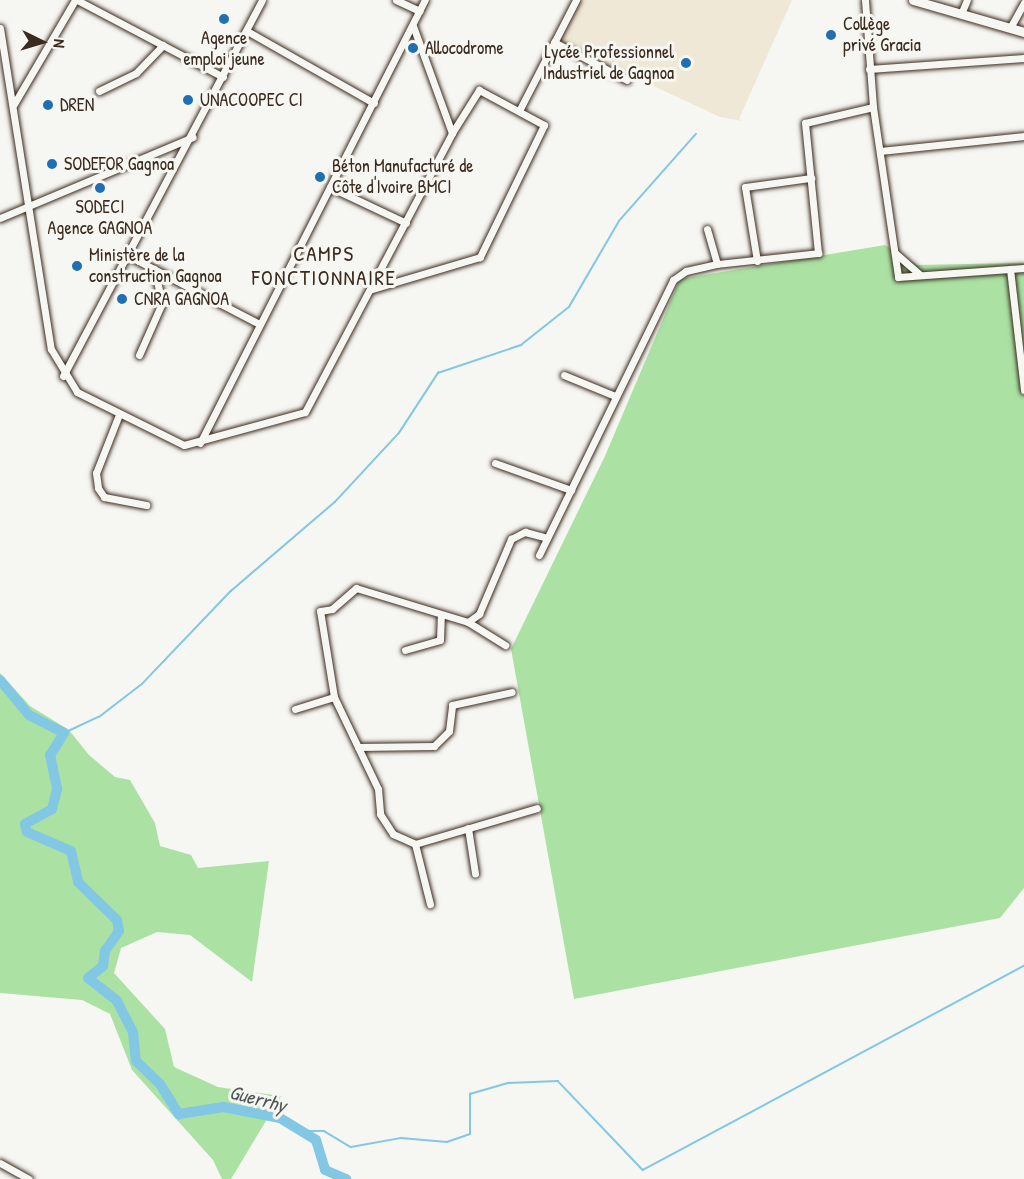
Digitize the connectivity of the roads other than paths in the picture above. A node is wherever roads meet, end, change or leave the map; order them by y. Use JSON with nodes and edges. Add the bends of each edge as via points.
{"nodes":[{"id":1,"x":76,"y":0,"type":"edge"},
{"id":2,"x":262,"y":0,"type":"edge"},
{"id":3,"x":396,"y":0,"type":"edge"},
{"id":4,"x":425,"y":0,"type":"edge"},
{"id":5,"x":576,"y":0,"type":"edge"},
{"id":6,"x":865,"y":0,"type":"edge"},
{"id":7,"x":913,"y":0,"type":"edge"},
{"id":8,"x":967,"y":0,"type":"edge"},
{"id":9,"x":1024,"y":3,"type":"edge"},
{"id":10,"x":420,"y":11,"type":"junction"},
{"id":11,"x":961,"y":14,"type":"junction"},
{"id":12,"x":413,"y":26,"type":"junction"},
{"id":13,"x":0,"y":28,"type":"edge"},
{"id":14,"x":1010,"y":28,"type":"junction"},
{"id":15,"x":247,"y":31,"type":"junction"},
{"id":16,"x":1024,"y":32,"type":"edge"},
{"id":17,"x":554,"y":42,"type":"junction"},
{"id":18,"x":163,"y":45,"type":"junction"},
{"id":19,"x":1024,"y":58,"type":"edge"},
{"id":20,"x":869,"y":69,"type":"junction"},
{"id":21,"x":223,"y":77,"type":"junction"},
{"id":22,"x":627,"y":80,"type":"dead end"},
{"id":23,"x":99,"y":91,"type":"dead end"},
{"id":24,"x":374,"y":103,"type":"junction"},
{"id":25,"x":14,"y":104,"type":"junction"},
{"id":26,"x":873,"y":107,"type":"junction"},
{"id":27,"x":520,"y":109,"type":"junction"},
{"id":28,"x":452,"y":134,"type":"junction"},
{"id":29,"x":1024,"y":136,"type":"edge"},
{"id":30,"x":193,"y":137,"type":"junction"},
{"id":31,"x":880,"y":151,"type":"junction"},
{"id":32,"x":811,"y":178,"type":"junction"},
{"id":33,"x":330,"y":187,"type":"junction"},
{"id":34,"x":27,"y":203,"type":"junction"},
{"id":35,"x":0,"y":218,"type":"edge"},
{"id":36,"x":406,"y":223,"type":"junction"},
{"id":37,"x":707,"y":229,"type":"dead end"},
{"id":38,"x":895,"y":253,"type":"junction"},
{"id":39,"x":129,"y":256,"type":"junction"},
{"id":40,"x":756,"y":261,"type":"junction"},
{"id":41,"x":717,"y":264,"type":"junction"},
{"id":42,"x":1024,"y":268,"type":"edge"},
{"id":43,"x":154,"y":269,"type":"junction"},
{"id":44,"x":1010,"y":269,"type":"junction"},
{"id":45,"x":920,"y":275,"type":"junction"},
{"id":46,"x":372,"y":289,"type":"junction"},
{"id":47,"x":257,"y":323,"type":"junction"},
{"id":48,"x":1021,"y":344,"type":"edge"},
{"id":49,"x":139,"y":355,"type":"dead end"},
{"id":50,"x":564,"y":375,"type":"dead end"},
{"id":51,"x":63,"y":376,"type":"junction"},
{"id":52,"x":1024,"y":390,"type":"edge"},
{"id":53,"x":615,"y":396,"type":"junction"},
{"id":54,"x":118,"y":417,"type":"junction"},
{"id":55,"x":200,"y":443,"type":"junction"},
{"id":56,"x":495,"y":463,"type":"dead end"},
{"id":57,"x":571,"y":489,"type":"junction"},
{"id":58,"x":146,"y":505,"type":"dead end"},
{"id":59,"x":547,"y":538,"type":"junction"},
{"id":60,"x":539,"y":555,"type":"dead end"},
{"id":61,"x":441,"y":617,"type":"junction"},
{"id":62,"x":468,"y":622,"type":"junction"},
{"id":63,"x":505,"y":645,"type":"dead end"},
{"id":64,"x":405,"y":650,"type":"dead end"},
{"id":65,"x":512,"y":692,"type":"dead end"},
{"id":66,"x":334,"y":697,"type":"junction"},
{"id":67,"x":296,"y":709,"type":"dead end"},
{"id":68,"x":358,"y":747,"type":"junction"},
{"id":69,"x":537,"y":808,"type":"dead end"},
{"id":70,"x":468,"y":828,"type":"junction"},
{"id":71,"x":415,"y":844,"type":"junction"},
{"id":72,"x":475,"y":873,"type":"dead end"},
{"id":73,"x":430,"y":904,"type":"dead end"},
{"id":74,"x":0,"y":1163,"type":"edge"},
{"id":75,"x":29,"y":1179,"type":"edge"}],
"edges":[{"from":1,"to":18,"type":"street"},
{"from":1,"to":25,"type":"street"},
{"from":2,"to":15,"type":"street"},
{"from":3,"to":10,"type":"street"},
{"from":4,"to":10,"type":"street"},
{"from":5,"to":17,"type":"street"},
{"from":6,"to":20,"type":"street"},
{"from":7,"to":11,"type":"street"},
{"from":8,"to":11,"type":"street"},
{"from":9,"to":14,"type":"street"},
{"from":10,"to":12,"type":"street"},
{"from":11,"to":14,"type":"street"},
{"from":12,"to":24,"type":"street"},
{"from":12,"to":28,"type":"street"},
{"from":13,"to":25,"type":"street"},
{"from":14,"to":16,"type":"street"},
{"from":15,"to":21,"type":"street"},
{"from":15,"to":24,"type":"street"},
{"from":17,"to":22,"type":"street"},
{"from":17,"to":27,"type":"street"},
{"from":18,"to":21,"type":"street"},
{"from":18,"to":23,"type":"street","via":[[136,73]]},
{"from":19,"to":20,"type":"street"},
{"from":20,"to":26,"type":"street"},
{"from":21,"to":30,"type":"street"},
{"from":24,"to":33,"type":"street"},
{"from":25,"to":34,"type":"street"},
{"from":26,"to":31,"type":"street"},
{"from":26,"to":32,"type":"street","via":[[805,123]]},
{"from":27,"to":28,"type":"street","via":[[482,89]]},
{"from":27,"to":46,"type":"street","via":[[546,129],[480,257]]},
{"from":28,"to":36,"type":"street"},
{"from":29,"to":31,"type":"street"},
{"from":30,"to":34,"type":"street"},
{"from":30,"to":39,"type":"street"},
{"from":31,"to":38,"type":"street"},
{"from":32,"to":40,"type":"street","via":[[818,253]]},
{"from":32,"to":40,"type":"street","via":[[745,187]]},
{"from":33,"to":36,"type":"street"},
{"from":33,"to":47,"type":"street"},
{"from":34,"to":35,"type":"street"},
{"from":34,"to":51,"type":"street","via":[[51,349]]},
{"from":36,"to":46,"type":"street"},
{"from":37,"to":41,"type":"street"},
{"from":38,"to":45,"type":"street"},
{"from":38,"to":45,"type":"street","via":[[898,277]]},
{"from":39,"to":43,"type":"street"},
{"from":39,"to":51,"type":"street"},
{"from":40,"to":41,"type":"street"},
{"from":41,"to":53,"type":"street","via":[[686,271],[673,280]]},
{"from":42,"to":44,"type":"street"},
{"from":43,"to":47,"type":"street"},
{"from":43,"to":49,"type":"street","via":[[162,303]]},
{"from":44,"to":45,"type":"street"},
{"from":44,"to":48,"type":"street"},
{"from":46,"to":55,"type":"street","via":[[305,412]]},
{"from":47,"to":55,"type":"street"},
{"from":48,"to":52,"type":"street"},
{"from":50,"to":53,"type":"street"},
{"from":51,"to":54,"type":"street","via":[[77,392]]},
{"from":53,"to":57,"type":"street"},
{"from":54,"to":55,"type":"street","via":[[184,445]]},
{"from":54,"to":58,"type":"street","via":[[100,458],[98,488],[104,497]]},
{"from":56,"to":57,"type":"street"},
{"from":57,"to":59,"type":"street"},
{"from":59,"to":60,"type":"street"},
{"from":59,"to":62,"type":"street","via":[[525,532],[511,539],[479,614]]},
{"from":61,"to":62,"type":"street"},
{"from":61,"to":64,"type":"street","via":[[440,640]]},
{"from":61,"to":66,"type":"street","via":[[368,588],[356,588],[332,609],[320,611]]},
{"from":62,"to":63,"type":"street"},
{"from":65,"to":68,"type":"street","via":[[452,705],[449,731],[434,746]]},
{"from":66,"to":67,"type":"street"},
{"from":66,"to":68,"type":"street"},
{"from":68,"to":71,"type":"street","via":[[378,789],[380,814],[393,834]]},
{"from":69,"to":70,"type":"street"},
{"from":70,"to":71,"type":"street"},
{"from":70,"to":72,"type":"street"},
{"from":71,"to":73,"type":"street"},
{"from":74,"to":75,"type":"street"}]}
